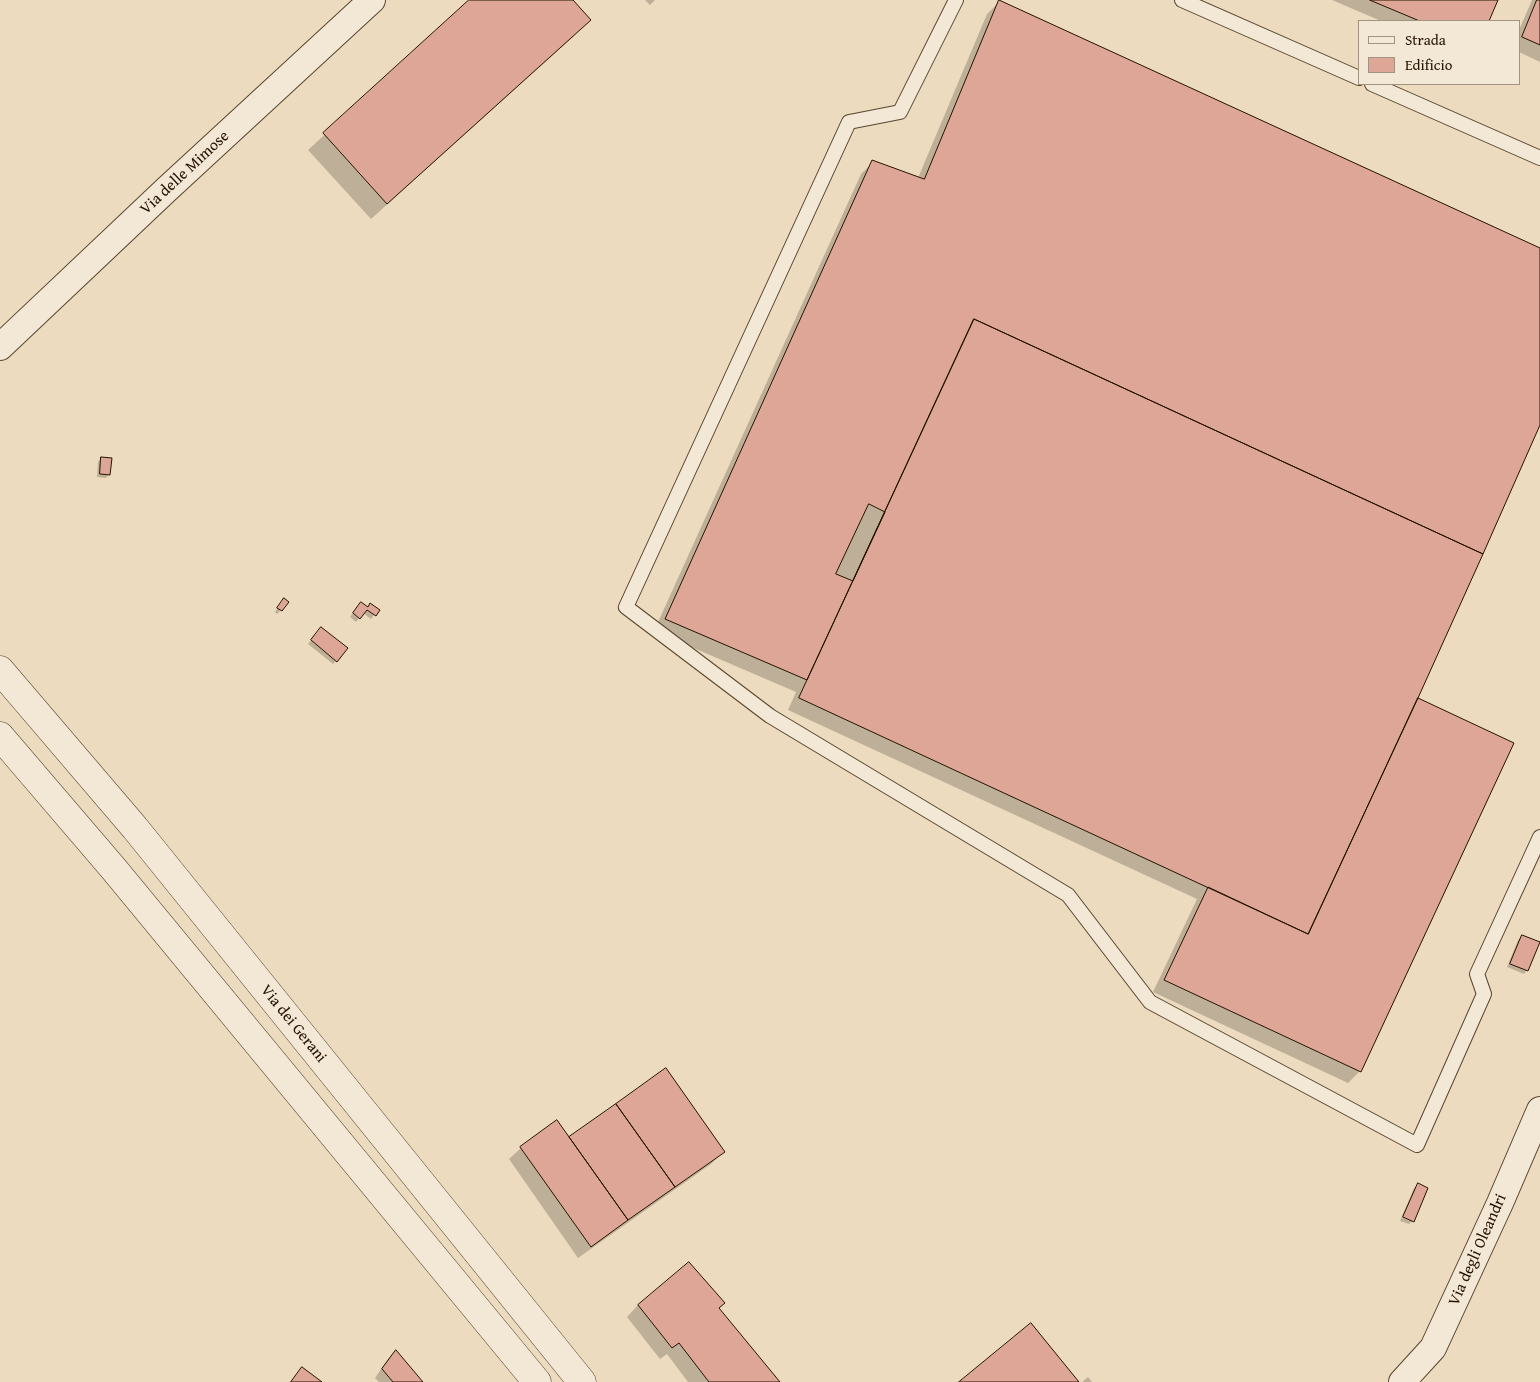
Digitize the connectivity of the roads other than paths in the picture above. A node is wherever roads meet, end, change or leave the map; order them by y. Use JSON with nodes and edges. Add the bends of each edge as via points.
{"nodes":[{"id":1,"x":372,"y":0,"type":"edge"},
{"id":2,"x":956,"y":0,"type":"edge"},
{"id":3,"x":1182,"y":0,"type":"edge"},
{"id":4,"x":1358,"y":78,"type":"edge"},
{"id":5,"x":1374,"y":85,"type":"edge"},
{"id":6,"x":1540,"y":158,"type":"edge"},
{"id":7,"x":0,"y":347,"type":"edge"},
{"id":8,"x":0,"y":670,"type":"edge"},
{"id":9,"x":0,"y":736,"type":"edge"},
{"id":10,"x":1540,"y":837,"type":"edge"},
{"id":11,"x":1540,"y":1110,"type":"edge"},
{"id":12,"x":536,"y":1382,"type":"edge"},
{"id":13,"x":582,"y":1382,"type":"edge"},
{"id":14,"x":1402,"y":1382,"type":"edge"}],
"edges":[{"from":1,"to":7,"type":"street","name":"Via delle Mimose"},
{"from":2,"to":10,"type":"lane","via":[[900,112],[849,122],[626,607],[770,716],[1068,895],[1150,1002],[1417,1145],[1484,994],[1477,974]]},
{"from":3,"to":4,"type":"lane"},
{"from":5,"to":6,"type":"lane"},
{"from":8,"to":13,"type":"street","name":"Via dei Gerani","via":[[141,836]]},
{"from":9,"to":12,"type":"street","via":[[113,868]]},
{"from":11,"to":14,"type":"street","name":"Via degli Oleandri","via":[[1433,1348]]}]}
